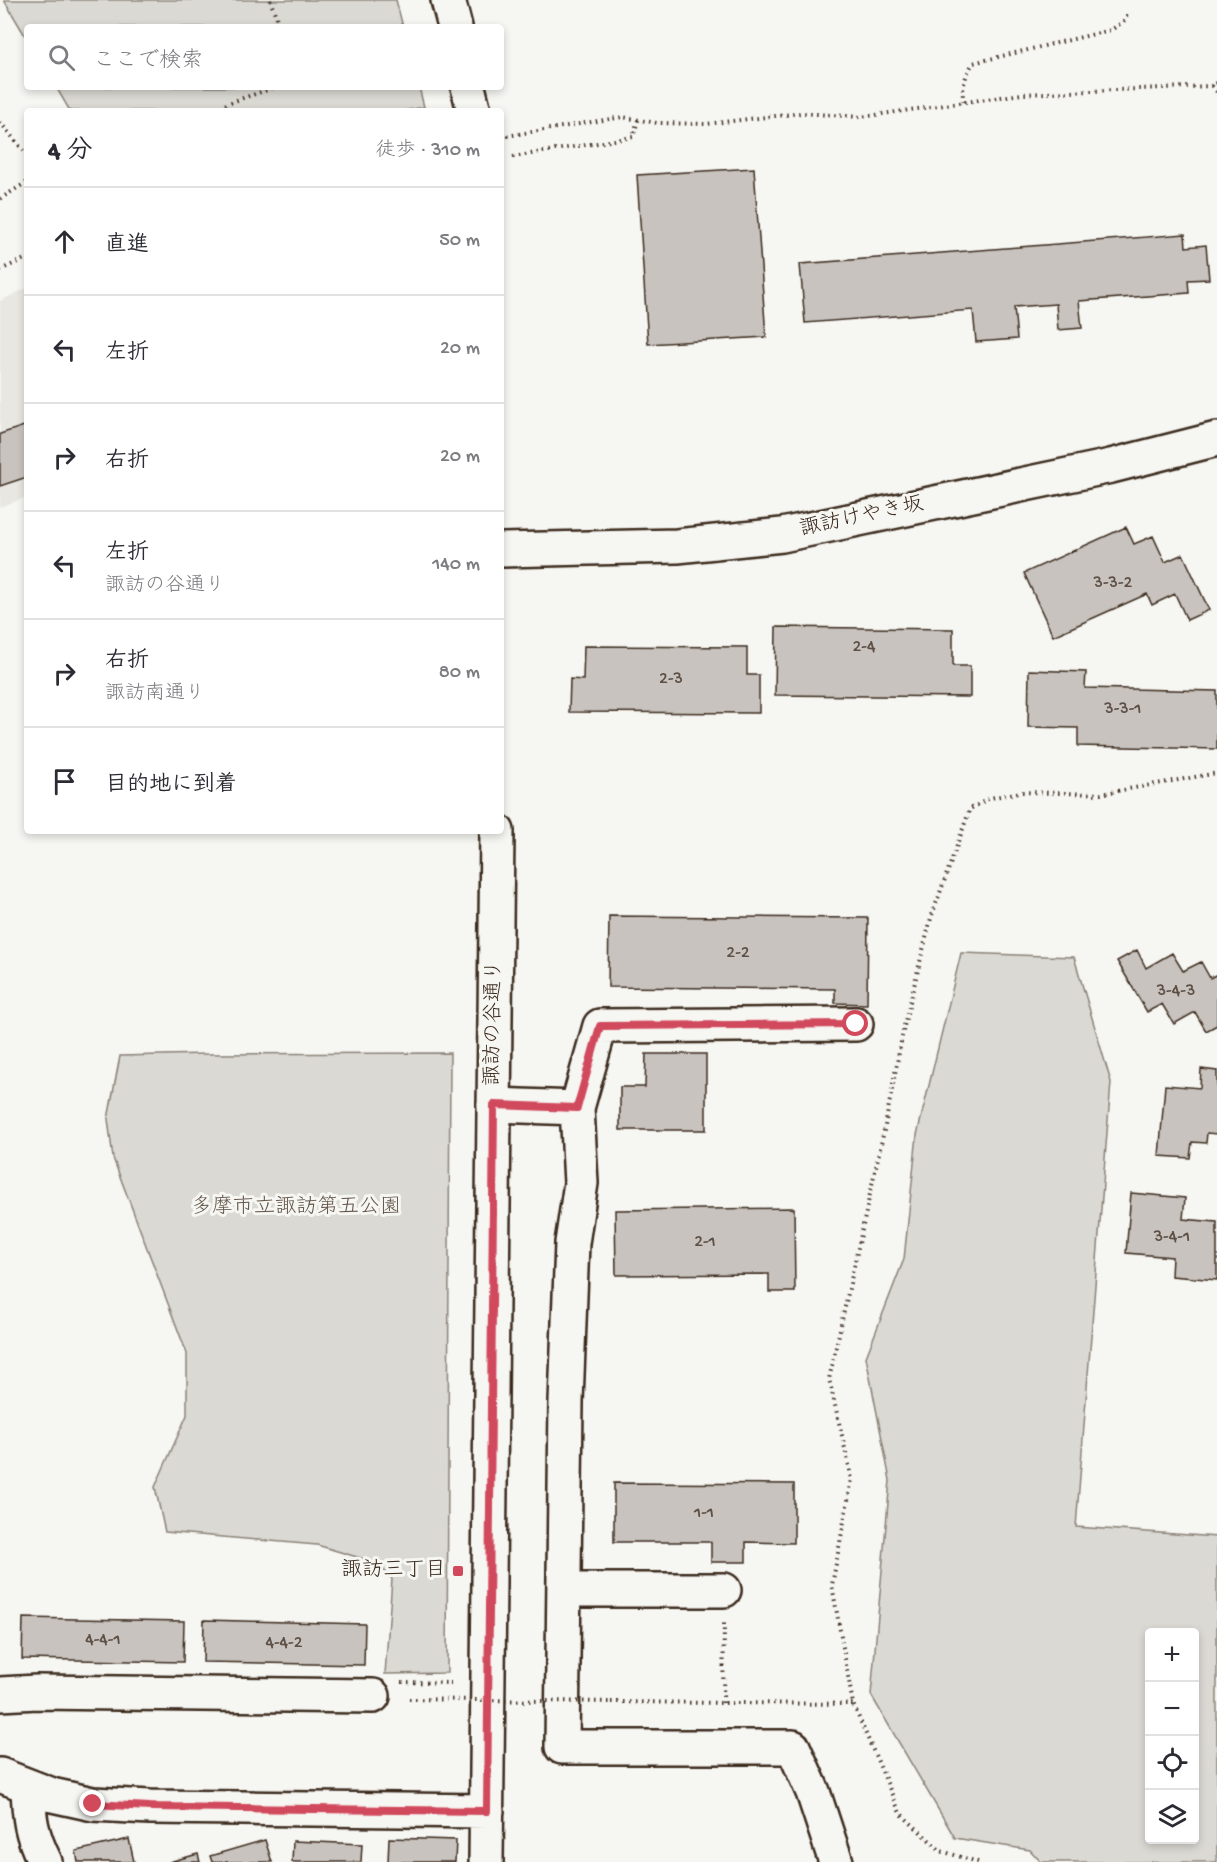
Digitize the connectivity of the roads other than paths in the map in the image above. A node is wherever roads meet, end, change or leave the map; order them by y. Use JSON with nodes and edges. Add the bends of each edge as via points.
{"nodes":[{"id":1,"x":448,"y":0,"type":"edge"},
{"id":2,"x":454,"y":24,"type":"edge"},
{"id":3,"x":469,"y":90,"type":"edge"},
{"id":4,"x":473,"y":108,"type":"edge"},
{"id":5,"x":1217,"y":439,"type":"edge"},
{"id":6,"x":504,"y":549,"type":"edge"},
{"id":7,"x":497,"y":834,"type":"edge"},
{"id":8,"x":856,"y":1024,"type":"dead end"},
{"id":9,"x":494,"y":1105,"type":"junction"},
{"id":10,"x":577,"y":1108,"type":"junction"},
{"id":11,"x":564,"y":1590,"type":"junction"},
{"id":12,"x":724,"y":1590,"type":"road end"},
{"id":13,"x":385,"y":1689,"type":"road end"},
{"id":14,"x":0,"y":1695,"type":"edge"},
{"id":15,"x":14,"y":1781,"type":"edge"},
{"id":16,"x":487,"y":1811,"type":"junction"},
{"id":17,"x":45,"y":1862,"type":"edge"},
{"id":18,"x":486,"y":1862,"type":"edge"},
{"id":19,"x":836,"y":1862,"type":"edge"}],
"edges":[{"from":1,"to":2,"type":"street"},
{"from":3,"to":4,"type":"street"},
{"from":5,"to":6,"type":"street","name":"諏訪けやき坂","via":[[1111,466],[782,535],[677,546]]},
{"from":7,"to":9,"type":"street","name":"諏訪の谷通り"},
{"from":8,"to":10,"type":"street","via":[[600,1026]]},
{"from":9,"to":10,"type":"street"},
{"from":9,"to":16,"type":"street","name":"諏訪の谷通り"},
{"from":10,"to":11,"type":"street","via":[[581,1183],[573,1243],[566,1402]]},
{"from":11,"to":12,"type":"street"},
{"from":11,"to":19,"type":"street","via":[[562,1747],[793,1747],[813,1791]]},
{"from":13,"to":14,"type":"street"},
{"from":15,"to":16,"type":"street","via":[[93,1804]]},
{"from":15,"to":17,"type":"street"},
{"from":16,"to":18,"type":"street","name":"諏訪の谷通り"}]}
